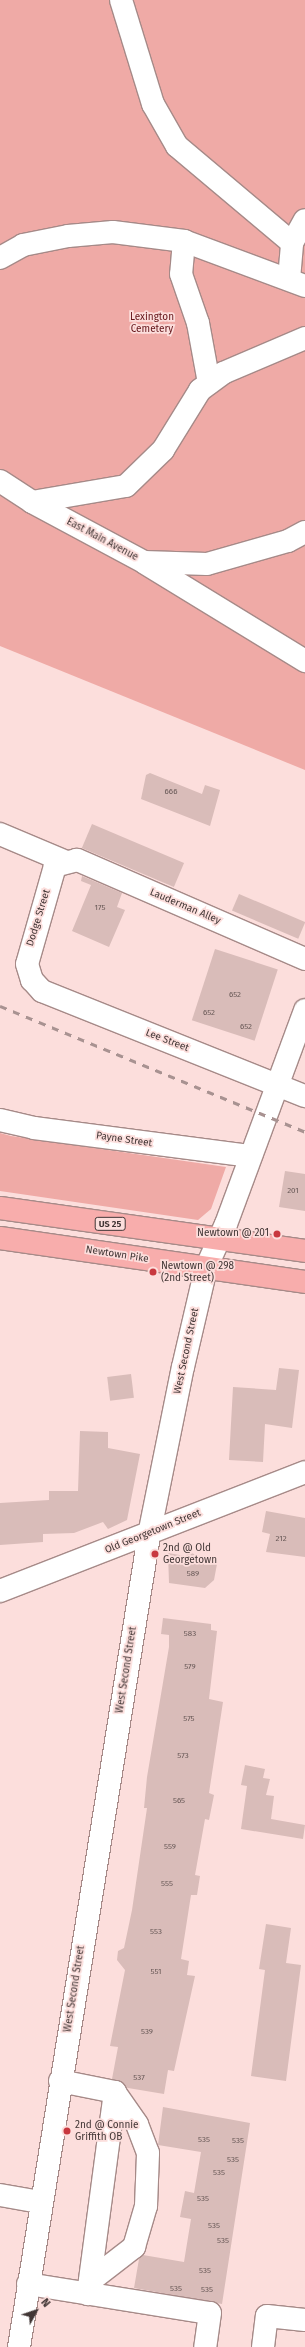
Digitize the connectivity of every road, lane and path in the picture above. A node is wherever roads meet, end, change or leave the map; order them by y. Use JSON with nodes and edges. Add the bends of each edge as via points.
{"nodes":[{"id":1,"x":121,"y":0,"type":"edge"},
{"id":2,"x":305,"y":220,"type":"edge"},
{"id":3,"x":184,"y":241,"type":"junction"},
{"id":4,"x":292,"y":243,"type":"junction"},
{"id":5,"x":0,"y":258,"type":"edge"},
{"id":6,"x":297,"y":283,"type":"edge"},
{"id":7,"x":305,"y":338,"type":"edge"},
{"id":8,"x":209,"y":383,"type":"junction"},
{"id":9,"x":0,"y":481,"type":"edge"},
{"id":10,"x":32,"y":502,"type":"junction"},
{"id":11,"x":305,"y":532,"type":"edge"},
{"id":12,"x":144,"y":562,"type":"junction"},
{"id":13,"x":305,"y":661,"type":"edge"},
{"id":14,"x":0,"y":834,"type":"edge"},
{"id":15,"x":64,"y":861,"type":"junction"},
{"id":16,"x":305,"y":959,"type":"edge"},
{"id":17,"x":32,"y":980,"type":"joint"},
{"id":18,"x":305,"y":1010,"type":"edge"},
{"id":19,"x":275,"y":1084,"type":"junction"},
{"id":20,"x":305,"y":1096,"type":"edge"},
{"id":21,"x":0,"y":1120,"type":"edge"},
{"id":22,"x":249,"y":1156,"type":"junction"},
{"id":23,"x":0,"y":1208,"type":"edge"},
{"id":24,"x":0,"y":1238,"type":"edge"},
{"id":25,"x":220,"y":1239,"type":"junction"},
{"id":26,"x":305,"y":1251,"type":"edge"},
{"id":27,"x":206,"y":1268,"type":"junction"},
{"id":28,"x":305,"y":1282,"type":"edge"},
{"id":29,"x":305,"y":1472,"type":"edge"},
{"id":30,"x":149,"y":1535,"type":"junction"},
{"id":31,"x":0,"y":1591,"type":"edge"},
{"id":32,"x":60,"y":2081,"type":"junction"},
{"id":33,"x":115,"y":2092,"type":"junction"},
{"id":34,"x":0,"y":2195,"type":"edge"},
{"id":35,"x":40,"y":2202,"type":"junction"},
{"id":36,"x":28,"y":2284,"type":"junction"},
{"id":37,"x":89,"y":2288,"type":"junction"},
{"id":38,"x":305,"y":2320,"type":"edge"},
{"id":39,"x":20,"y":2347,"type":"edge"},
{"id":40,"x":205,"y":2347,"type":"edge"},
{"id":41,"x":263,"y":2347,"type":"edge"}],
"edges":[{"from":1,"to":4,"type":"street","via":[[152,104],[176,146]]},
{"from":2,"to":4,"type":"street"},
{"from":3,"to":5,"type":"street","via":[[113,232],[68,236],[23,245]]},
{"from":3,"to":6,"type":"street"},
{"from":3,"to":8,"type":"street","via":[[181,274],[198,322]]},
{"from":4,"to":6,"type":"street"},
{"from":7,"to":8,"type":"street","via":[[230,370]]},
{"from":8,"to":10,"type":"street","via":[[200,390],[163,450],[126,486]]},
{"from":9,"to":10,"type":"street","name":"East Main Avenue"},
{"from":10,"to":12,"type":"street","name":"East Main Avenue"},
{"from":11,"to":12,"type":"street","name":"East Main Avenue","via":[[288,541],[207,564]]},
{"from":12,"to":13,"type":"street"},
{"from":14,"to":15,"type":"street","name":"Lauderman Alley"},
{"from":15,"to":16,"type":"street","name":"Lauderman Alley","via":[[77,860]]},
{"from":15,"to":17,"type":"street","name":"Dodge Street","via":[[55,866],[28,953],[27,972]]},
{"from":17,"to":19,"type":"street","name":"Lee Street","via":[[42,991],[56,997]]},
{"from":18,"to":19,"type":"street","name":"West Second Street"},
{"from":19,"to":20,"type":"street","name":"Lee Street"},
{"from":19,"to":22,"type":"street","name":"West Second Street"},
{"from":21,"to":22,"type":"street","name":"Payne Street","via":[[34,1128]]},
{"from":22,"to":25,"type":"street","name":"West Second Street"},
{"from":23,"to":25,"type":"main road","number":"US 25"},
{"from":24,"to":27,"type":"main road","name":"Newtown Pike"},
{"from":25,"to":26,"type":"main road","number":"US 25"},
{"from":25,"to":27,"type":"street","name":"West Second Street"},
{"from":27,"to":28,"type":"main road","name":"Newtown Pike"},
{"from":27,"to":30,"type":"street","name":"West Second Street"},
{"from":29,"to":30,"type":"street","name":"Old Georgetown Street"},
{"from":30,"to":31,"type":"street","name":"Old Georgetown Street"},
{"from":30,"to":32,"type":"street","name":"West Second Street"},
{"from":32,"to":33,"type":"street"},
{"from":32,"to":35,"type":"street","name":"West Second Street"},
{"from":33,"to":37,"type":"street"},
{"from":33,"to":37,"type":"street","via":[[137,2124],[148,2153],[146,2206],[134,2247]]},
{"from":34,"to":35,"type":"street"},
{"from":35,"to":36,"type":"street","name":"West Second Street"},
{"from":36,"to":37,"type":"street"},
{"from":36,"to":39,"type":"street","name":"West Second Street"},
{"from":37,"to":40,"type":"street","via":[[210,2313]]},
{"from":38,"to":41,"type":"street","via":[[267,2316]]}]}
